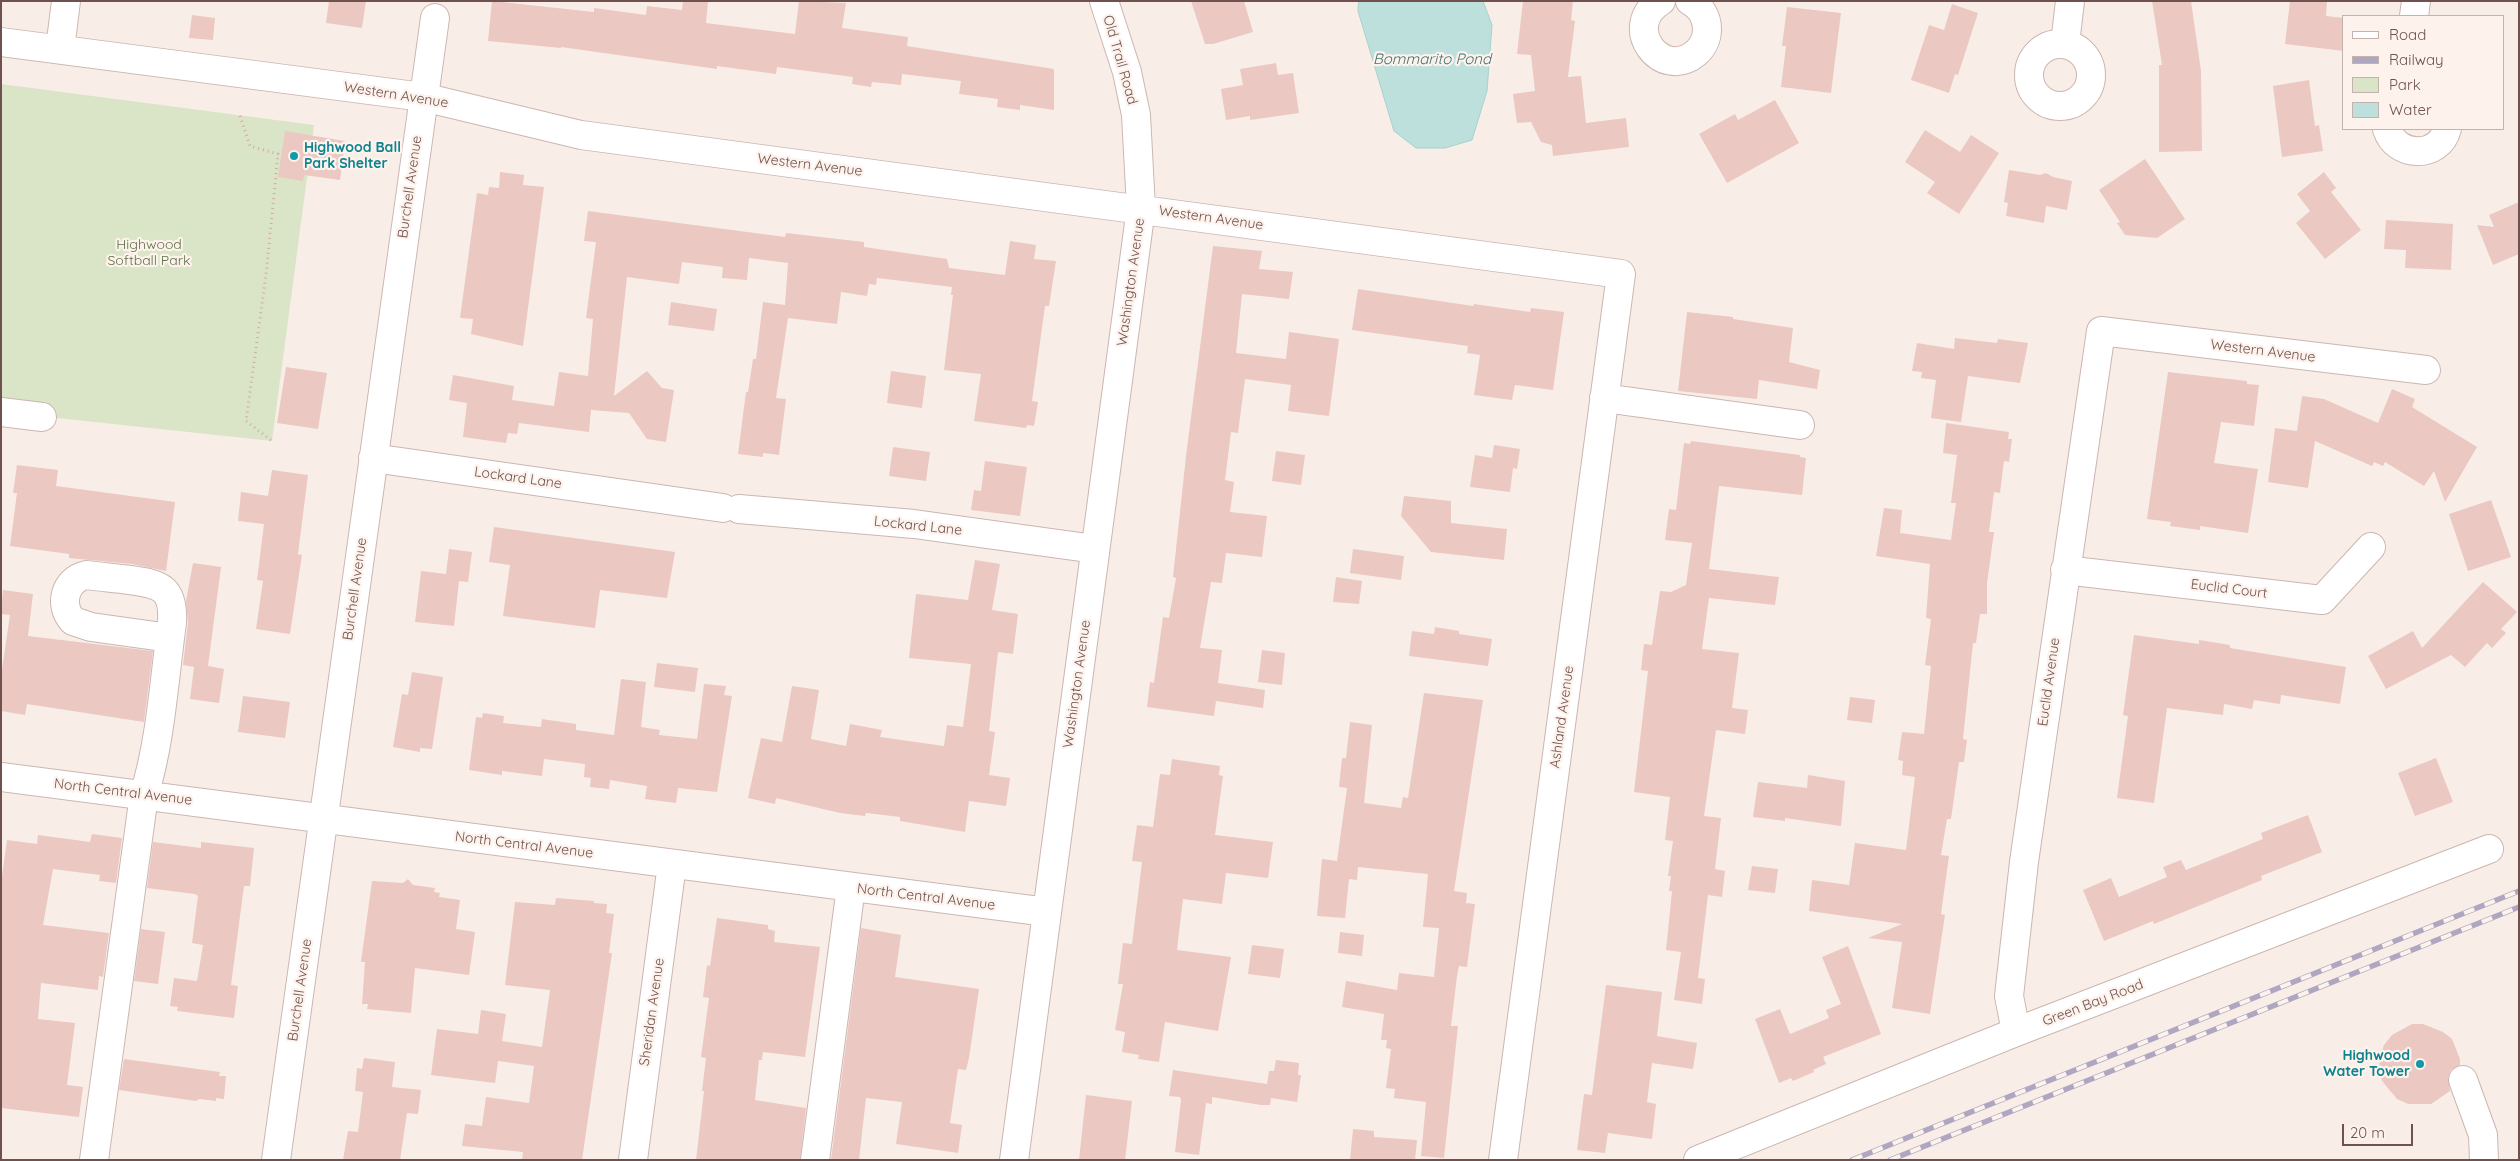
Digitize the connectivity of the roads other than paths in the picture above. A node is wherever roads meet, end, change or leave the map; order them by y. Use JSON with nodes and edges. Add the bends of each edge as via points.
{"nodes":[{"id":1,"x":66,"y":1,"type":"edge"},
{"id":2,"x":1104,"y":1,"type":"edge"},
{"id":3,"x":1661,"y":1,"type":"edge"},
{"id":4,"x":2070,"y":1,"type":"edge"},
{"id":5,"x":2416,"y":1,"type":"edge"},
{"id":6,"x":1698,"y":4,"type":"edge"},
{"id":7,"x":2414,"y":15,"type":"edge"},
{"id":8,"x":436,"y":18,"type":"dead end"},
{"id":9,"x":1,"y":42,"type":"edge"},
{"id":10,"x":2065,"y":44,"type":"dead end"},
{"id":11,"x":60,"y":49,"type":"junction"},
{"id":12,"x":423,"y":97,"type":"junction"},
{"id":13,"x":2388,"y":130,"type":"edge"},
{"id":14,"x":2446,"y":130,"type":"edge"},
{"id":15,"x":1141,"y":208,"type":"junction"},
{"id":16,"x":1621,"y":274,"type":"joint"},
{"id":17,"x":2101,"y":331,"type":"joint"},
{"id":18,"x":2426,"y":370,"type":"dead end"},
{"id":19,"x":1604,"y":398,"type":"junction"},
{"id":20,"x":1,"y":412,"type":"edge"},
{"id":21,"x":42,"y":417,"type":"dead end"},
{"id":22,"x":1800,"y":425,"type":"dead end"},
{"id":23,"x":373,"y":458,"type":"junction"},
{"id":24,"x":2371,"y":548,"type":"dead end"},
{"id":25,"x":1095,"y":549,"type":"junction"},
{"id":26,"x":2065,"y":570,"type":"junction"},
{"id":27,"x":170,"y":638,"type":"dead end"},
{"id":28,"x":1,"y":777,"type":"edge"},
{"id":29,"x":144,"y":795,"type":"junction"},
{"id":30,"x":323,"y":818,"type":"junction"},
{"id":31,"x":2490,"y":850,"type":"dead end"},
{"id":32,"x":672,"y":864,"type":"junction"},
{"id":33,"x":851,"y":887,"type":"junction"},
{"id":34,"x":1047,"y":912,"type":"junction"},
{"id":35,"x":2016,"y":1032,"type":"junction"},
{"id":36,"x":2463,"y":1080,"type":"dead end"},
{"id":37,"x":94,"y":1160,"type":"edge"},
{"id":38,"x":276,"y":1160,"type":"edge"},
{"id":39,"x":632,"y":1160,"type":"edge"},
{"id":40,"x":814,"y":1160,"type":"edge"},
{"id":41,"x":1014,"y":1160,"type":"edge"},
{"id":42,"x":1503,"y":1160,"type":"edge"},
{"id":43,"x":1698,"y":1160,"type":"edge"},
{"id":44,"x":2484,"y":1160,"type":"edge"}],
"edges":[{"from":1,"to":11,"type":"street"},
{"from":2,"to":15,"type":"street","name":"Old Trail Road","via":[[1127,72],[1136,116]]},
{"from":3,"to":6,"type":"street","via":[[1648,13],[1644,33],[1653,52],[1671,61],[1691,57],[1700,50],[1707,31],[1706,20]]},
{"from":4,"to":10,"type":"street"},
{"from":5,"to":7,"type":"street"},
{"from":8,"to":12,"type":"street","name":"Burchell Avenue"},
{"from":9,"to":11,"type":"street","name":"Western Avenue"},
{"from":11,"to":12,"type":"street","name":"Western Avenue"},
{"from":12,"to":15,"type":"street","name":"Western Avenue","via":[[581,136]]},
{"from":12,"to":23,"type":"street","name":"Burchell Avenue"},
{"from":13,"to":14,"type":"street","via":[[2394,143],[2413,152],[2433,148]]},
{"from":15,"to":16,"type":"street","name":"Western Avenue"},
{"from":15,"to":25,"type":"street","name":"Washington Avenue"},
{"from":16,"to":19,"type":"street","name":"Ashland Avenue"},
{"from":17,"to":18,"type":"street","name":"Western Avenue"},
{"from":17,"to":26,"type":"street","name":"Euclid Avenue"},
{"from":19,"to":22,"type":"street"},
{"from":19,"to":42,"type":"street","name":"Ashland Avenue"},
{"from":20,"to":21,"type":"street"},
{"from":23,"to":25,"type":"street","name":"Lockard Lane","via":[[731,508],[914,524]]},
{"from":23,"to":30,"type":"street","name":"Burchell Avenue"},
{"from":24,"to":26,"type":"street","name":"Euclid Court","via":[[2322,600]]},
{"from":25,"to":34,"type":"street","name":"Washington Avenue"},
{"from":26,"to":35,"type":"street","name":"Euclid Avenue","via":[[2024,862],[2009,996]]},
{"from":27,"to":29,"type":"street","via":[[157,739]]},
{"from":28,"to":29,"type":"street","name":"North Central Avenue"},
{"from":29,"to":30,"type":"street","name":"North Central Avenue"},
{"from":29,"to":37,"type":"street"},
{"from":30,"to":32,"type":"street","name":"North Central Avenue"},
{"from":30,"to":38,"type":"street","name":"Burchell Avenue"},
{"from":31,"to":35,"type":"street","name":"Green Bay Road"},
{"from":32,"to":33,"type":"street","name":"North Central Avenue"},
{"from":32,"to":39,"type":"street","name":"Sheridan Avenue"},
{"from":33,"to":34,"type":"street","name":"North Central Avenue"},
{"from":33,"to":40,"type":"street"},
{"from":34,"to":41,"type":"street","name":"Washington Avenue"},
{"from":35,"to":43,"type":"street","name":"Green Bay Road"},
{"from":36,"to":44,"type":"street","via":[[2483,1135]]}]}
